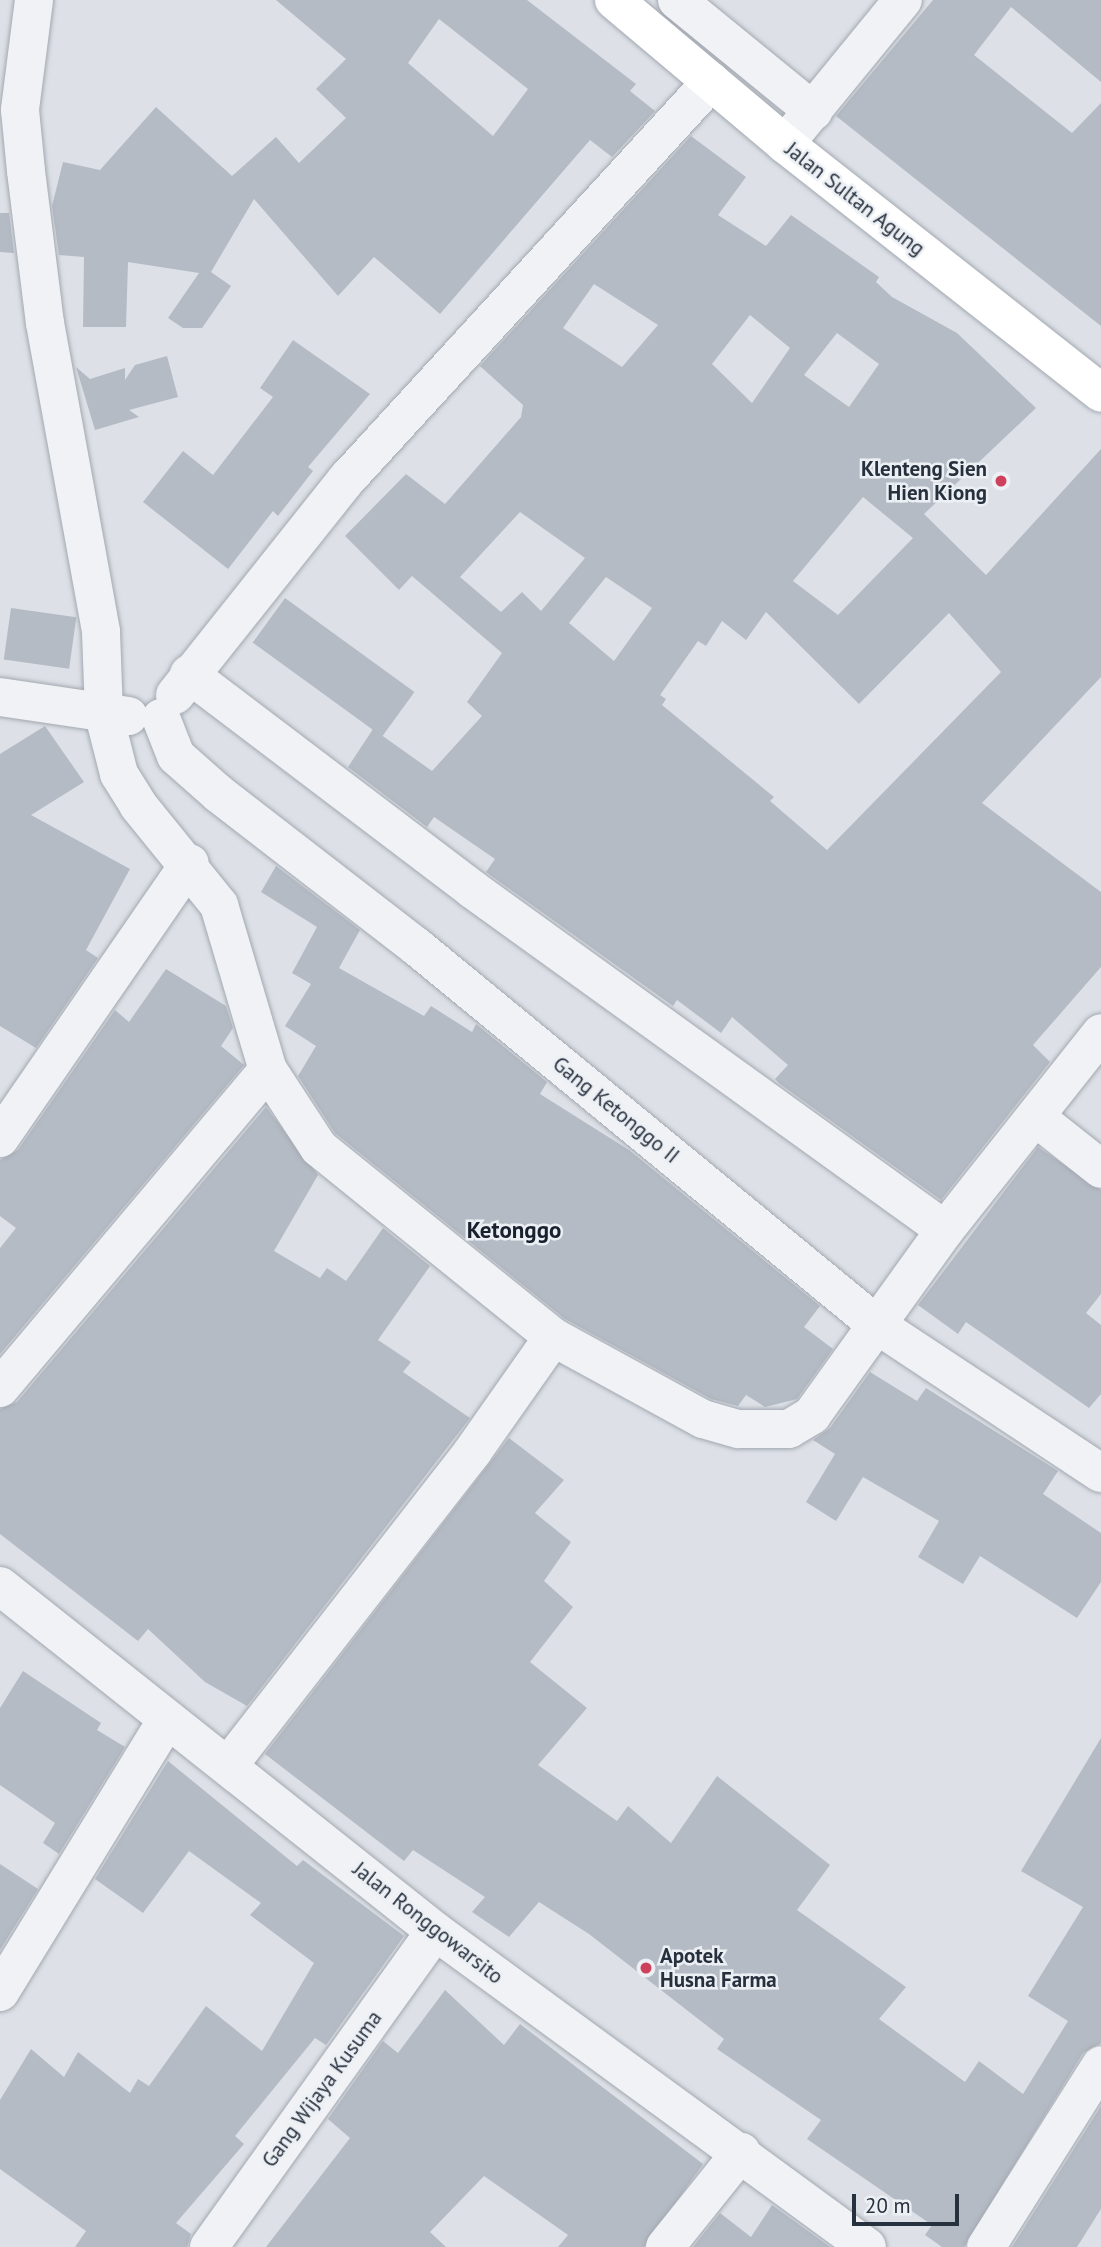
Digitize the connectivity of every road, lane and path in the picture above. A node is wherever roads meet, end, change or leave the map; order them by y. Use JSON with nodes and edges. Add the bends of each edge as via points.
{"nodes":[{"id":1,"x":34,"y":0,"type":"edge"},
{"id":2,"x":614,"y":0,"type":"edge"},
{"id":3,"x":677,"y":0,"type":"edge"},
{"id":4,"x":903,"y":0,"type":"edge"},
{"id":5,"x":711,"y":82,"type":"junction"},
{"id":6,"x":813,"y":111,"type":"junction"},
{"id":7,"x":785,"y":144,"type":"junction"},
{"id":8,"x":1101,"y":393,"type":"edge"},
{"id":9,"x":189,"y":674,"type":"junction"},
{"id":10,"x":0,"y":697,"type":"edge"},
{"id":11,"x":103,"y":715,"type":"junction"},
{"id":12,"x":161,"y":718,"type":"junction"},
{"id":13,"x":190,"y":863,"type":"junction"},
{"id":14,"x":1101,"y":1033,"type":"edge"},
{"id":15,"x":268,"y":1070,"type":"junction"},
{"id":16,"x":1038,"y":1119,"type":"junction"},
{"id":17,"x":0,"y":1138,"type":"edge"},
{"id":18,"x":1101,"y":1169,"type":"edge"},
{"id":19,"x":945,"y":1230,"type":"junction"},
{"id":20,"x":877,"y":1325,"type":"junction"},
{"id":21,"x":553,"y":1337,"type":"junction"},
{"id":22,"x":0,"y":1388,"type":"edge"},
{"id":23,"x":1101,"y":1473,"type":"edge"},
{"id":24,"x":0,"y":1586,"type":"edge"},
{"id":25,"x":167,"y":1720,"type":"junction"},
{"id":26,"x":228,"y":1766,"type":"junction"},
{"id":27,"x":435,"y":1931,"type":"junction"},
{"id":28,"x":0,"y":1992,"type":"edge"},
{"id":29,"x":1101,"y":2065,"type":"edge"},
{"id":30,"x":741,"y":2152,"type":"junction"},
{"id":31,"x":209,"y":2247,"type":"edge"},
{"id":32,"x":665,"y":2247,"type":"edge"},
{"id":33,"x":867,"y":2247,"type":"edge"},
{"id":34,"x":986,"y":2247,"type":"edge"}],
"edges":[{"from":1,"to":11,"type":"street","via":[[20,110],[45,323],[101,632]]},
{"from":2,"to":5,"type":"main road","name":"Jalan Sultan Agung"},
{"from":3,"to":6,"type":"street"},
{"from":4,"to":6,"type":"street"},
{"from":5,"to":7,"type":"main road","name":"Jalan Sultan Agung"},
{"from":5,"to":9,"type":"street","via":[[347,479]]},
{"from":6,"to":7,"type":"street"},
{"from":7,"to":8,"type":"main road","name":"Jalan Sultan Agung"},
{"from":9,"to":12,"type":"street"},
{"from":9,"to":19,"type":"street","via":[[471,889]]},
{"from":10,"to":11,"type":"street"},
{"from":11,"to":12,"type":"street"},
{"from":11,"to":13,"type":"street","via":[[119,774]]},
{"from":12,"to":20,"type":"street","name":"Gang Ketonggo II","via":[[176,756],[219,794],[417,947]]},
{"from":13,"to":15,"type":"street","via":[[219,905]]},
{"from":13,"to":17,"type":"street"},
{"from":14,"to":16,"type":"street"},
{"from":15,"to":21,"type":"street","via":[[319,1148]]},
{"from":15,"to":22,"type":"street"},
{"from":16,"to":18,"type":"street"},
{"from":16,"to":19,"type":"street"},
{"from":19,"to":20,"type":"street"},
{"from":20,"to":21,"type":"street","via":[[812,1415],[789,1429],[765,1432],[703,1419]]},
{"from":20,"to":23,"type":"street","name":"Gang Ketonggo II"},
{"from":21,"to":26,"type":"street","via":[[473,1451]]},
{"from":24,"to":25,"type":"street","name":"Jalan Ronggowarsito"},
{"from":25,"to":26,"type":"street","name":"Jalan Ronggowarsito"},
{"from":25,"to":28,"type":"street"},
{"from":26,"to":27,"type":"street","name":"Jalan Ronggowarsito"},
{"from":27,"to":30,"type":"street","name":"Jalan Ronggowarsito"},
{"from":27,"to":31,"type":"street","name":"Gang Wijaya Kusuma"},
{"from":29,"to":34,"type":"street"},
{"from":30,"to":32,"type":"street"},
{"from":30,"to":33,"type":"street","name":"Jalan Ronggowarsito"}]}
